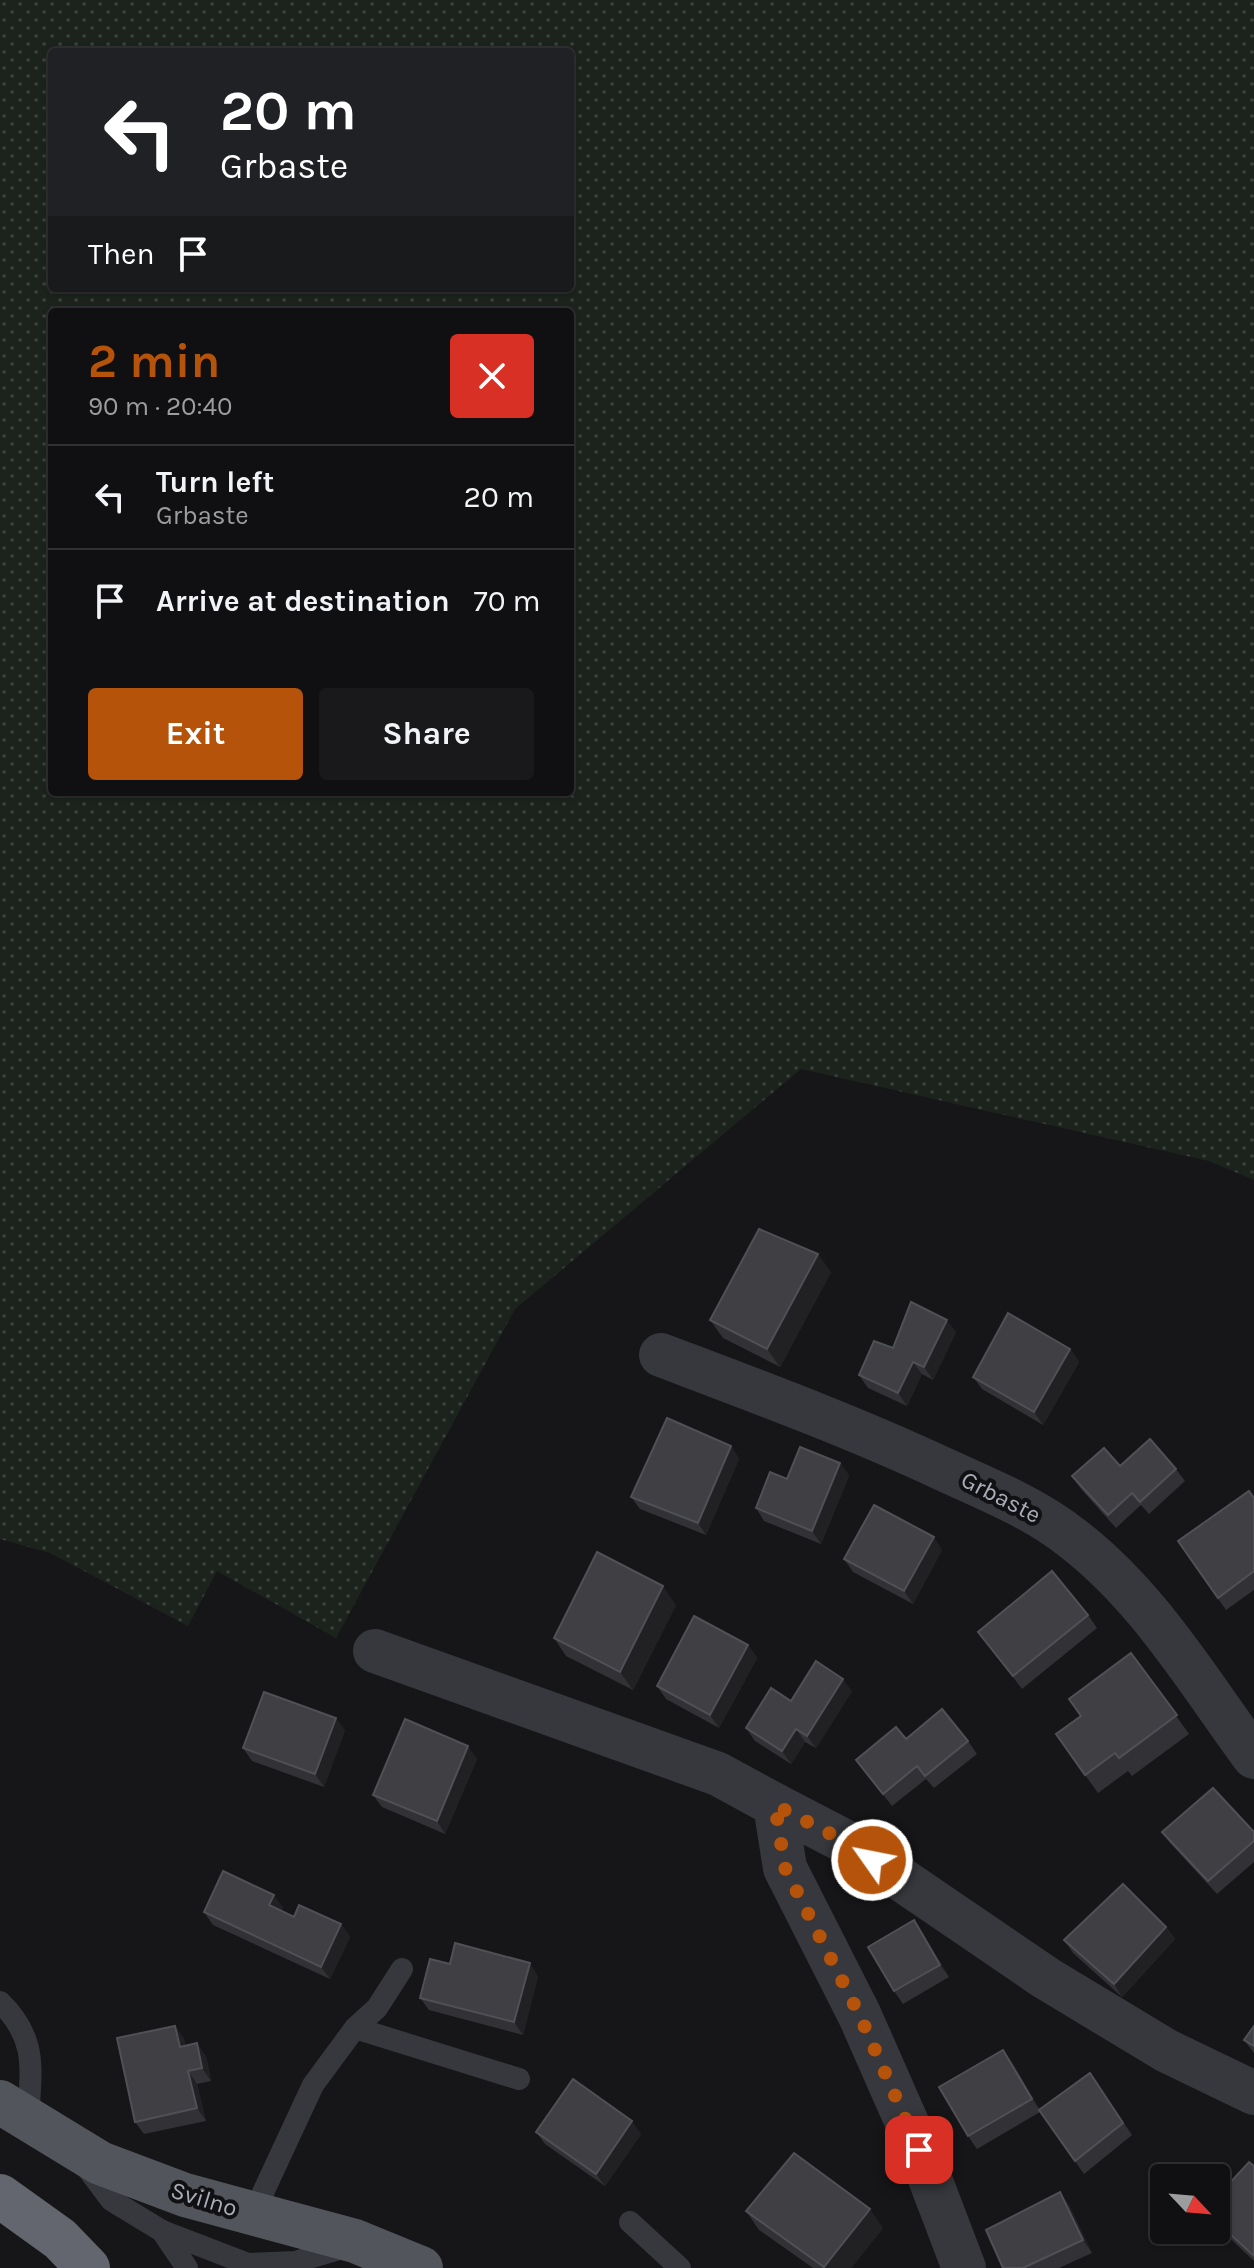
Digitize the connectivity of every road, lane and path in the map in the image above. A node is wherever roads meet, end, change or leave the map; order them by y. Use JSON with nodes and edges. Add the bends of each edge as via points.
{"nodes":[{"id":1,"x":661,"y":1355,"type":"dead end"},
{"id":2,"x":375,"y":1651,"type":"dead end"},
{"id":3,"x":1254,"y":1757,"type":"edge"},
{"id":4,"x":775,"y":1805,"type":"junction"},
{"id":5,"x":402,"y":1969,"type":"dead end"},
{"id":6,"x":0,"y":2002,"type":"edge"},
{"id":7,"x":355,"y":2028,"type":"junction"},
{"id":8,"x":519,"y":2079,"type":"dead end"},
{"id":9,"x":1254,"y":2093,"type":"edge"},
{"id":10,"x":14,"y":2111,"type":"edge"},
{"id":11,"x":69,"y":2143,"type":"junction"},
{"id":12,"x":0,"y":2196,"type":"edge"},
{"id":13,"x":253,"y":2214,"type":"junction"},
{"id":14,"x":630,"y":2222,"type":"dead end"},
{"id":15,"x":162,"y":2231,"type":"junction"},
{"id":16,"x":337,"y":2254,"type":"edge"},
{"id":17,"x":88,"y":2268,"type":"edge"},
{"id":18,"x":187,"y":2268,"type":"edge"},
{"id":19,"x":421,"y":2268,"type":"edge"},
{"id":20,"x":680,"y":2268,"type":"edge"},
{"id":21,"x":964,"y":2268,"type":"edge"}],
"edges":[{"from":1,"to":3,"type":"street","name":"Grbaste","via":[[852,1427],[1044,1518],[1123,1584]]},
{"from":2,"to":4,"type":"street","via":[[718,1774]]},
{"from":4,"to":9,"type":"street","via":[[848,1843],[1046,1978],[1167,2051]]},
{"from":4,"to":21,"type":"street","via":[[785,1868],[860,2016]]},
{"from":5,"to":7,"type":"lane","via":[[377,2008]]},
{"from":6,"to":10,"type":"lane","via":[[20,2022],[32,2058]]},
{"from":7,"to":8,"type":"lane"},
{"from":7,"to":13,"type":"lane","via":[[313,2085]]},
{"from":10,"to":11,"type":"main road","name":"Svilno"},
{"from":11,"to":13,"type":"main road","name":"Svilno","via":[[100,2163]]},
{"from":11,"to":15,"type":"lane","via":[[111,2200]]},
{"from":12,"to":17,"type":"highway","via":[[60,2239]]},
{"from":13,"to":16,"type":"main road","name":"Svilno"},
{"from":14,"to":20,"type":"lane"},
{"from":15,"to":16,"type":"lane","via":[[248,2264]]},
{"from":15,"to":18,"type":"lane"},
{"from":16,"to":19,"type":"main road","name":"Svilno"}]}
